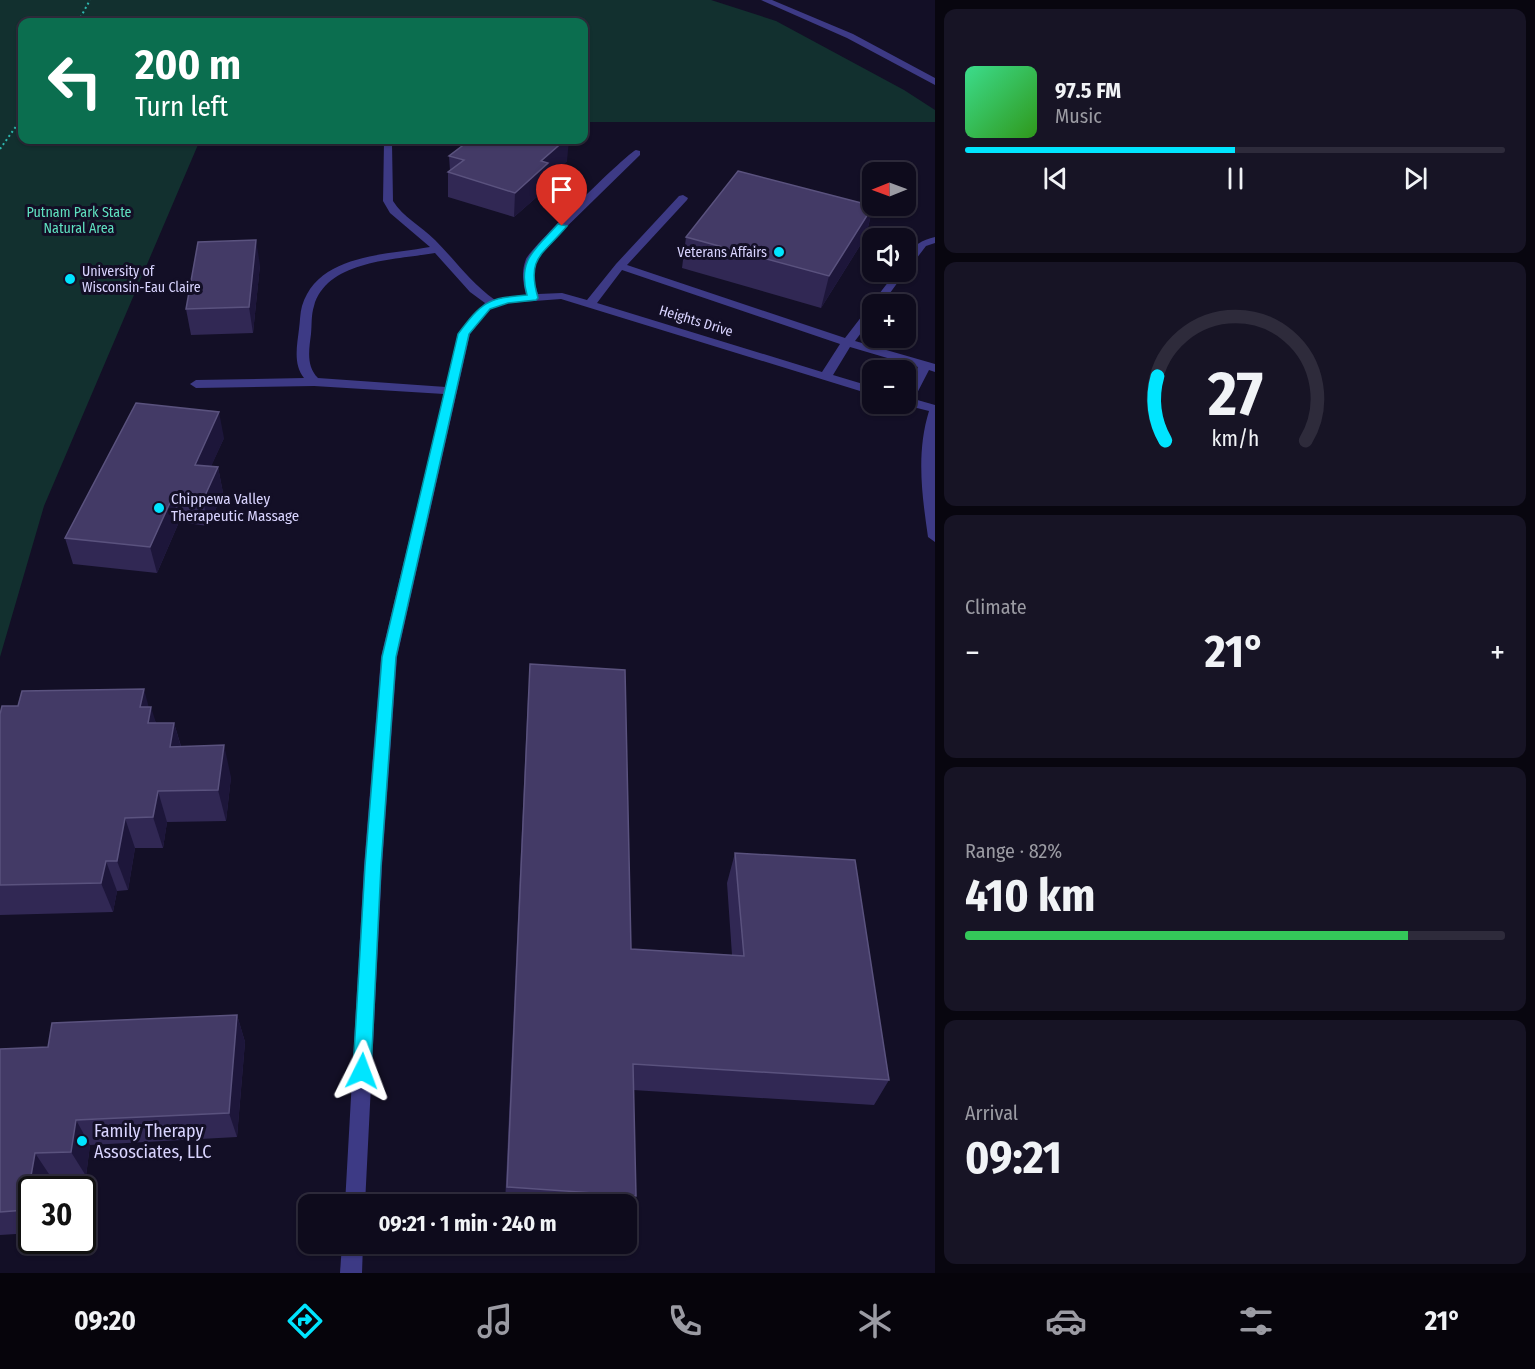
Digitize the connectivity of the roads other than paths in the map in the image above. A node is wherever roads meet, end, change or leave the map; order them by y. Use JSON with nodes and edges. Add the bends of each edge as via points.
{"nodes":[{"id":1,"x":765,"y":0,"type":"edge"},
{"id":2,"x":935,"y":82,"type":"edge"},
{"id":3,"x":387,"y":144,"type":"dead end"},
{"id":4,"x":636,"y":153,"type":"dead end"},
{"id":5,"x":682,"y":198,"type":"dead end"},
{"id":6,"x":935,"y":240,"type":"edge"},
{"id":7,"x":437,"y":249,"type":"junction"},
{"id":8,"x":916,"y":252,"type":"edge"},
{"id":9,"x":620,"y":266,"type":"junction"},
{"id":10,"x":893,"y":282,"type":"edge"},
{"id":11,"x":884,"y":294,"type":"edge"},
{"id":12,"x":533,"y":298,"type":"junction"},
{"id":13,"x":500,"y":302,"type":"junction"},
{"id":14,"x":589,"y":304,"type":"junction"},
{"id":15,"x":862,"y":324,"type":"edge"},
{"id":16,"x":848,"y":343,"type":"junction"},
{"id":17,"x":930,"y":366,"type":"edge"},
{"id":18,"x":826,"y":376,"type":"junction"},
{"id":19,"x":314,"y":382,"type":"junction"},
{"id":20,"x":196,"y":384,"type":"dead end"},
{"id":21,"x":862,"y":387,"type":"edge"},
{"id":22,"x":916,"y":387,"type":"edge"},
{"id":23,"x":451,"y":391,"type":"junction"},
{"id":24,"x":916,"y":404,"type":"edge"},
{"id":25,"x":935,"y":411,"type":"edge"},
{"id":26,"x":935,"y":537,"type":"edge"},
{"id":27,"x":356,"y":1194,"type":"edge"},
{"id":28,"x":352,"y":1254,"type":"edge"},
{"id":29,"x":351,"y":1273,"type":"edge"}],
"edges":[{"from":1,"to":2,"type":"street","via":[[850,36]]},
{"from":3,"to":7,"type":"street","via":[[388,201]]},
{"from":4,"to":12,"type":"street","via":[[532,258],[527,278]]},
{"from":5,"to":9,"type":"street"},
{"from":6,"to":8,"type":"street","via":[[922,244]]},
{"from":7,"to":13,"type":"street","via":[[474,290]]},
{"from":7,"to":19,"type":"street","via":[[350,265],[330,274],[308,306],[302,356],[307,374]]},
{"from":9,"to":14,"type":"street"},
{"from":9,"to":16,"type":"street"},
{"from":10,"to":11,"type":"street"},
{"from":12,"to":13,"type":"street","name":"Heights Drive"},
{"from":12,"to":14,"type":"street","name":"Heights Drive","via":[[562,296]]},
{"from":13,"to":23,"type":"street","via":[[486,306],[464,334]]},
{"from":14,"to":18,"type":"street","name":"Heights Drive"},
{"from":15,"to":16,"type":"street"},
{"from":16,"to":17,"type":"street"},
{"from":16,"to":18,"type":"street"},
{"from":17,"to":22,"type":"street"},
{"from":18,"to":21,"type":"street","name":"Heights Drive"},
{"from":19,"to":20,"type":"street"},
{"from":19,"to":23,"type":"street"},
{"from":23,"to":27,"type":"street","via":[[389,657]]},
{"from":24,"to":25,"type":"street"},
{"from":25,"to":26,"type":"street","via":[[926,469]]},
{"from":28,"to":29,"type":"street"}]}
